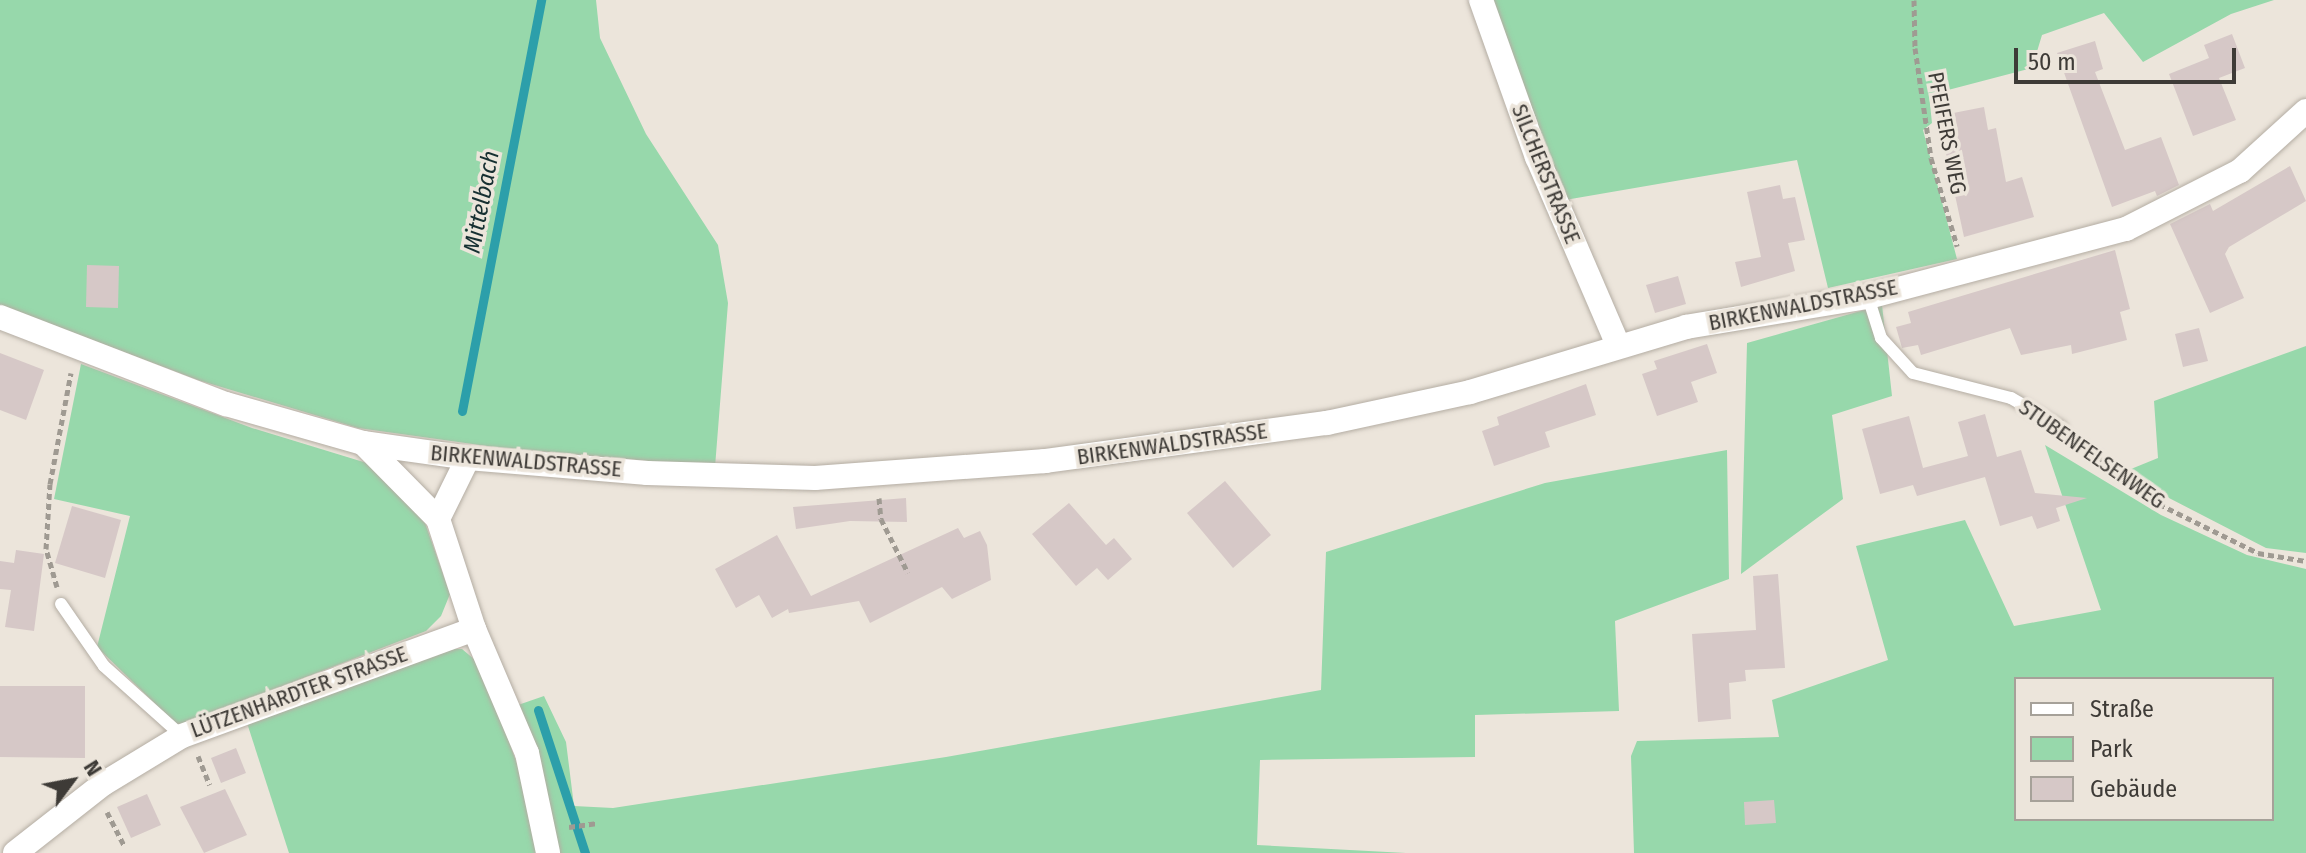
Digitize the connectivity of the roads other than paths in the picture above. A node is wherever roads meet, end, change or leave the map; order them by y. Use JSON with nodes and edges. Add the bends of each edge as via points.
{"nodes":[{"id":1,"x":1481,"y":0,"type":"edge"},
{"id":2,"x":2306,"y":111,"type":"edge"},
{"id":3,"x":1868,"y":297,"type":"junction"},
{"id":4,"x":0,"y":317,"type":"edge"},
{"id":5,"x":1618,"y":345,"type":"junction"},
{"id":6,"x":2061,"y":427,"type":"road end"},
{"id":7,"x":363,"y":443,"type":"junction"},
{"id":8,"x":468,"y":458,"type":"junction"},
{"id":9,"x":438,"y":519,"type":"junction"},
{"id":10,"x":61,"y":604,"type":"road end"},
{"id":11,"x":474,"y":629,"type":"junction"},
{"id":12,"x":182,"y":736,"type":"junction"},
{"id":13,"x":15,"y":853,"type":"edge"},
{"id":14,"x":548,"y":853,"type":"edge"}],
"edges":[{"from":1,"to":5,"type":"street","name":"SILCHERSTRASSE","via":[[1537,157]]},
{"from":2,"to":3,"type":"street","name":"BIRKENWALDSTRASSE","via":[[2270,148],[2188,200],[2126,229]]},
{"from":3,"to":5,"type":"street","name":"BIRKENWALDSTRASSE","via":[[1686,327]]},
{"from":3,"to":6,"type":"lane","name":"STUBENFELSENWEG","via":[[1881,338],[1913,373],[2011,398]]},
{"from":4,"to":7,"type":"street","name":"BIRKENWALDSTRASSE","via":[[226,404]]},
{"from":5,"to":8,"type":"street","name":"BIRKENWALDSTRASSE","via":[[1470,392],[1327,423],[1045,461],[815,478],[647,473]]},
{"from":7,"to":8,"type":"street","name":"BIRKENWALDSTRASSE"},
{"from":7,"to":9,"type":"street"},
{"from":8,"to":9,"type":"street"},
{"from":9,"to":11,"type":"street"},
{"from":10,"to":12,"type":"lane","via":[[104,666]]},
{"from":11,"to":12,"type":"street","name":"LÜTZENHARDTER STRASSE"},
{"from":11,"to":14,"type":"street","via":[[527,753]]},
{"from":12,"to":13,"type":"street","name":"LÜTZENHARDTER STRASSE","via":[[95,790]]}]}
